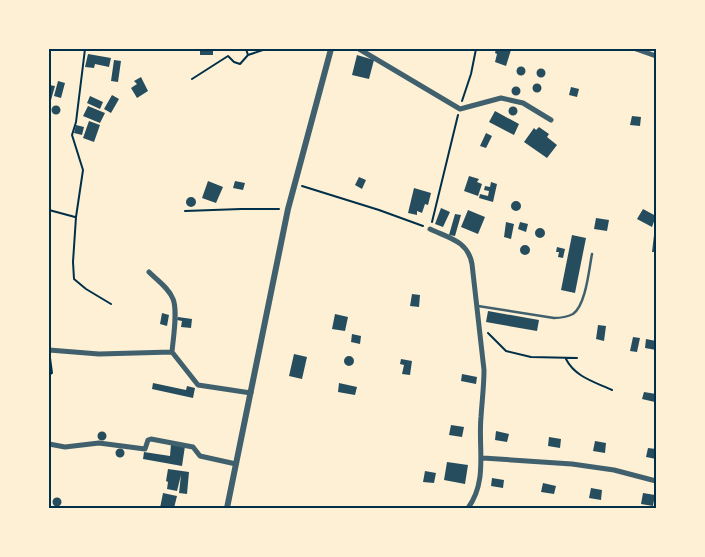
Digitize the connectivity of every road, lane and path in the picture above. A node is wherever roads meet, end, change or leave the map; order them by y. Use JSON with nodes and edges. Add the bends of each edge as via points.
{"nodes":[{"id":1,"x":85,"y":49,"type":"edge"},
{"id":2,"x":246,"y":49,"type":"edge"},
{"id":3,"x":266,"y":49,"type":"edge"},
{"id":4,"x":331,"y":49,"type":"edge"},
{"id":5,"x":359,"y":49,"type":"edge"},
{"id":6,"x":476,"y":49,"type":"edge"},
{"id":7,"x":636,"y":49,"type":"edge"},
{"id":8,"x":248,"y":55,"type":"junction"},
{"id":9,"x":656,"y":56,"type":"edge"},
{"id":10,"x":192,"y":79,"type":"dead end"},
{"id":11,"x":460,"y":108,"type":"junction"},
{"id":12,"x":551,"y":120,"type":"dead end"},
{"id":13,"x":295,"y":184,"type":"junction"},
{"id":14,"x":288,"y":209,"type":"junction"},
{"id":15,"x":49,"y":210,"type":"edge"},
{"id":16,"x":185,"y":211,"type":"dead end"},
{"id":17,"x":76,"y":217,"type":"junction"},
{"id":18,"x":430,"y":229,"type":"junction"},
{"id":19,"x":592,"y":254,"type":"dead end"},
{"id":20,"x":149,"y":272,"type":"dead end"},
{"id":21,"x":111,"y":304,"type":"dead end"},
{"id":22,"x":476,"y":306,"type":"junction"},
{"id":23,"x":478,"y":324,"type":"junction"},
{"id":24,"x":49,"y":351,"type":"edge"},
{"id":25,"x":172,"y":352,"type":"junction"},
{"id":26,"x":566,"y":358,"type":"junction"},
{"id":27,"x":577,"y":358,"type":"dead end"},
{"id":28,"x":49,"y":375,"type":"edge"},
{"id":29,"x":612,"y":390,"type":"dead end"},
{"id":30,"x":251,"y":393,"type":"junction"},
{"id":31,"x":49,"y":444,"type":"edge"},
{"id":32,"x":483,"y":458,"type":"junction"},
{"id":33,"x":236,"y":464,"type":"junction"},
{"id":34,"x":656,"y":482,"type":"edge"},
{"id":35,"x":226,"y":508,"type":"edge"},
{"id":36,"x":468,"y":508,"type":"edge"}],
"edges":[{"from":1,"to":17,"type":"path","via":[[72,135],[83,170]]},
{"from":2,"to":8,"type":"path"},
{"from":3,"to":8,"type":"path"},
{"from":4,"to":13,"type":"street"},
{"from":5,"to":11,"type":"street"},
{"from":6,"to":11,"type":"path","via":[[472,74]]},
{"from":7,"to":9,"type":"street"},
{"from":8,"to":10,"type":"path","via":[[240,64],[228,56]]},
{"from":11,"to":12,"type":"street","via":[[501,98],[522,103]]},
{"from":11,"to":18,"type":"path"},
{"from":13,"to":14,"type":"street"},
{"from":13,"to":18,"type":"path"},
{"from":14,"to":16,"type":"path"},
{"from":14,"to":30,"type":"street"},
{"from":15,"to":17,"type":"path"},
{"from":17,"to":21,"type":"path","via":[[74,279]]},
{"from":18,"to":22,"type":"street","via":[[468,250]]},
{"from":19,"to":22,"type":"lane","via":[[582,301],[574,313],[554,318]]},
{"from":20,"to":25,"type":"street","via":[[174,299]]},
{"from":22,"to":23,"type":"street"},
{"from":23,"to":26,"type":"path","via":[[506,352]]},
{"from":23,"to":32,"type":"street","via":[[484,370],[480,417]]},
{"from":24,"to":25,"type":"street","via":[[100,354]]},
{"from":24,"to":28,"type":"path","via":[[52,374]]},
{"from":25,"to":30,"type":"street","via":[[198,385]]},
{"from":26,"to":27,"type":"path"},
{"from":26,"to":29,"type":"path","via":[[580,375]]},
{"from":30,"to":33,"type":"street"},
{"from":31,"to":33,"type":"street","via":[[64,447],[99,443],[144,449],[151,439],[193,447],[200,456]]},
{"from":32,"to":34,"type":"street","via":[[572,464],[614,470]]},
{"from":32,"to":36,"type":"street","via":[[478,488]]},
{"from":33,"to":35,"type":"street"}]}
